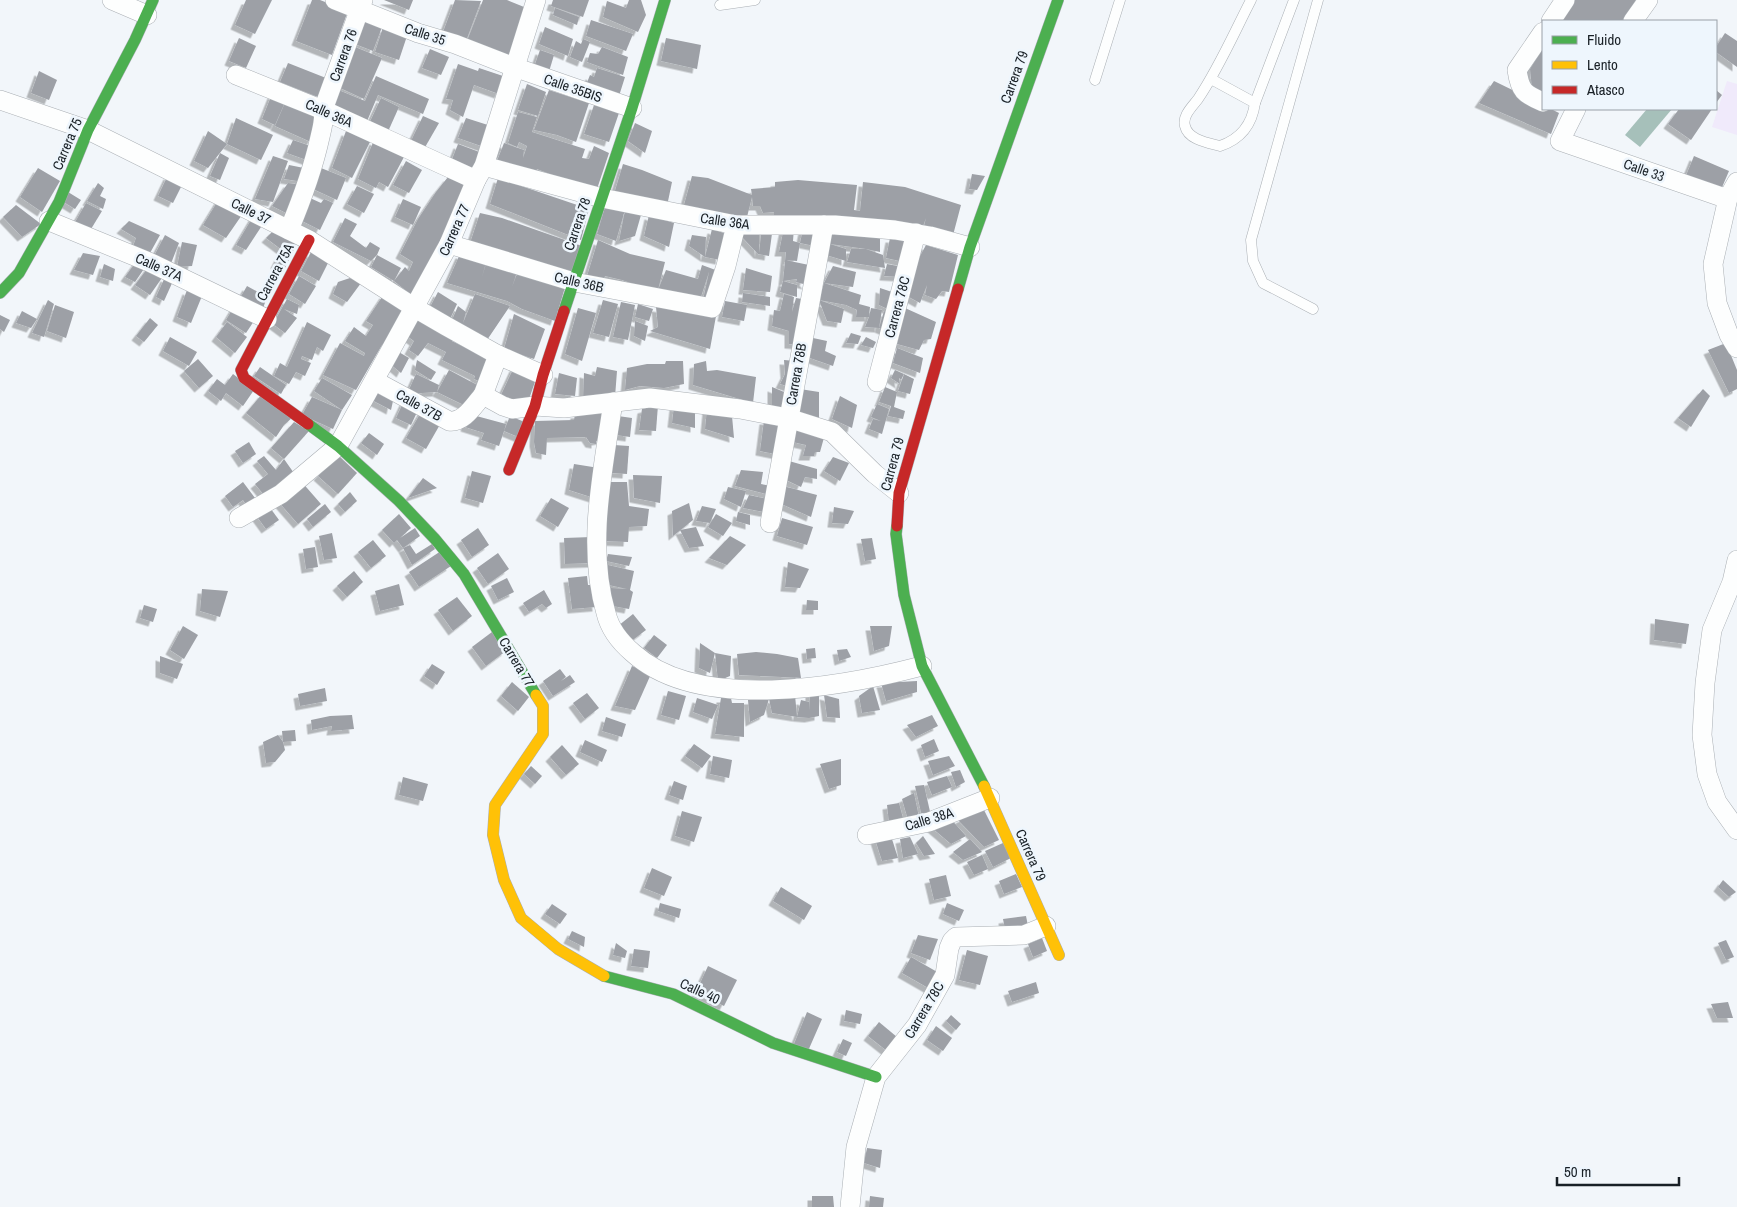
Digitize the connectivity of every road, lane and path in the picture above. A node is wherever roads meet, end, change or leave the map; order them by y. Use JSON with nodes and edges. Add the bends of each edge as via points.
{"nodes":[{"id":1,"x":112,"y":0,"type":"edge"},
{"id":2,"x":335,"y":0,"type":"edge"},
{"id":3,"x":536,"y":0,"type":"edge"},
{"id":4,"x":665,"y":0,"type":"edge"},
{"id":5,"x":755,"y":0,"type":"edge"},
{"id":6,"x":1058,"y":0,"type":"edge"},
{"id":7,"x":1120,"y":0,"type":"edge"},
{"id":8,"x":1251,"y":0,"type":"edge"},
{"id":9,"x":1294,"y":0,"type":"edge"},
{"id":10,"x":1318,"y":0,"type":"edge"},
{"id":11,"x":1565,"y":0,"type":"edge"},
{"id":12,"x":1648,"y":0,"type":"edge"},
{"id":13,"x":361,"y":5,"type":"edge"},
{"id":14,"x":720,"y":5,"type":"dead end"},
{"id":15,"x":150,"y":8,"type":"edge"},
{"id":16,"x":1552,"y":20,"type":"edge"},
{"id":17,"x":1634,"y":20,"type":"edge"},
{"id":18,"x":1542,"y":33,"type":"edge"},
{"id":19,"x":514,"y":67,"type":"junction"},
{"id":20,"x":236,"y":75,"type":"dead end"},
{"id":21,"x":1096,"y":80,"type":"dead end"},
{"id":22,"x":1211,"y":80,"type":"junction"},
{"id":23,"x":0,"y":100,"type":"edge"},
{"id":24,"x":1542,"y":102,"type":"edge"},
{"id":25,"x":1255,"y":103,"type":"junction"},
{"id":26,"x":632,"y":108,"type":"junction"},
{"id":27,"x":323,"y":110,"type":"junction"},
{"id":28,"x":1568,"y":111,"type":"edge"},
{"id":29,"x":88,"y":130,"type":"junction"},
{"id":30,"x":480,"y":173,"type":"junction"},
{"id":31,"x":1733,"y":190,"type":"edge"},
{"id":32,"x":602,"y":198,"type":"junction"},
{"id":33,"x":49,"y":221,"type":"junction"},
{"id":34,"x":736,"y":225,"type":"junction"},
{"id":35,"x":824,"y":225,"type":"junction"},
{"id":36,"x":289,"y":230,"type":"junction"},
{"id":37,"x":916,"y":233,"type":"junction"},
{"id":38,"x":309,"y":240,"type":"junction"},
{"id":39,"x":449,"y":244,"type":"junction"},
{"id":40,"x":970,"y":247,"type":"junction"},
{"id":41,"x":574,"y":282,"type":"junction"},
{"id":42,"x":0,"y":293,"type":"edge"},
{"id":43,"x":415,"y":308,"type":"junction"},
{"id":44,"x":1314,"y":309,"type":"dead end"},
{"id":45,"x":267,"y":319,"type":"junction"},
{"id":46,"x":1737,"y":348,"type":"edge"},
{"id":47,"x":498,"y":355,"type":"junction"},
{"id":48,"x":543,"y":375,"type":"junction"},
{"id":49,"x":375,"y":381,"type":"junction"},
{"id":50,"x":877,"y":382,"type":"dead end"},
{"id":51,"x":483,"y":395,"type":"junction"},
{"id":52,"x":613,"y":402,"type":"junction"},
{"id":53,"x":535,"y":406,"type":"junction"},
{"id":54,"x":788,"y":418,"type":"junction"},
{"id":55,"x":338,"y":446,"type":"junction"},
{"id":56,"x":509,"y":470,"type":"dead end"},
{"id":57,"x":899,"y":493,"type":"junction"},
{"id":58,"x":239,"y":518,"type":"dead end"},
{"id":59,"x":770,"y":523,"type":"dead end"},
{"id":60,"x":1737,"y":560,"type":"edge"},
{"id":61,"x":922,"y":666,"type":"junction"},
{"id":62,"x":990,"y":798,"type":"junction"},
{"id":63,"x":1737,"y":830,"type":"edge"},
{"id":64,"x":867,"y":835,"type":"dead end"},
{"id":65,"x":521,"y":918,"type":"joint"},
{"id":66,"x":1046,"y":926,"type":"junction"},
{"id":67,"x":1058,"y":955,"type":"dead end"},
{"id":68,"x":876,"y":1077,"type":"junction"},
{"id":69,"x":850,"y":1207,"type":"edge"}],
"edges":[{"from":1,"to":15,"type":"street"},
{"from":2,"to":13,"type":"street","name":"Calle 35"},
{"from":3,"to":19,"type":"street","name":"Carrera 77"},
{"from":4,"to":26,"type":"street","name":"Carrera 78"},
{"from":5,"to":14,"type":"lane"},
{"from":6,"to":40,"type":"street","name":"Carrera 79"},
{"from":7,"to":21,"type":"lane"},
{"from":8,"to":22,"type":"lane"},
{"from":9,"to":25,"type":"lane"},
{"from":10,"to":44,"type":"lane","via":[[1251,240],[1253,261],[1264,283]]},
{"from":11,"to":16,"type":"street"},
{"from":12,"to":17,"type":"street"},
{"from":13,"to":19,"type":"street","name":"Calle 35","via":[[418,33]]},
{"from":13,"to":27,"type":"street","name":"Carrera 76"},
{"from":15,"to":29,"type":"street","name":"Carrera 75"},
{"from":18,"to":24,"type":"street","via":[[1517,70],[1523,92]]},
{"from":19,"to":26,"type":"street","name":"Calle 35BIS"},
{"from":19,"to":30,"type":"street","name":"Carrera 77"},
{"from":20,"to":27,"type":"street","name":"Calle 36A"},
{"from":22,"to":25,"type":"lane"},
{"from":22,"to":25,"type":"lane","via":[[1185,116],[1187,132],[1198,139],[1220,146],[1239,137],[1253,114]]},
{"from":23,"to":29,"type":"street","name":"Calle 37"},
{"from":26,"to":32,"type":"street","name":"Carrera 78"},
{"from":27,"to":30,"type":"street","name":"Calle 36A"},
{"from":27,"to":36,"type":"street","name":"Carrera 76","via":[[317,153]]},
{"from":28,"to":31,"type":"street","name":"Calle 33","via":[[1560,141],[1719,196]]},
{"from":29,"to":33,"type":"street","name":"Carrera 75"},
{"from":29,"to":36,"type":"street","name":"Calle 37"},
{"from":30,"to":32,"type":"street","name":"Calle 36A"},
{"from":30,"to":39,"type":"street","name":"Carrera 77"},
{"from":31,"to":46,"type":"street","via":[[1713,264],[1717,304]]},
{"from":32,"to":34,"type":"street","name":"Calle 36A"},
{"from":32,"to":41,"type":"street","name":"Carrera 78"},
{"from":33,"to":42,"type":"street","name":"Carrera 75","via":[[19,273]]},
{"from":33,"to":45,"type":"street","name":"Calle 37A","via":[[149,262]]},
{"from":34,"to":35,"type":"street","name":"Calle 36A"},
{"from":34,"to":41,"type":"street","name":"Calle 36B","via":[[712,308]]},
{"from":35,"to":37,"type":"street","name":"Calle 36A"},
{"from":35,"to":54,"type":"street","name":"Carrera 78B"},
{"from":36,"to":38,"type":"street","name":"Calle 37"},
{"from":37,"to":40,"type":"street","name":"Calle 36A"},
{"from":37,"to":50,"type":"street","name":"Carrera 78C"},
{"from":38,"to":43,"type":"street","name":"Calle 37"},
{"from":38,"to":45,"type":"street","name":"Carrera 75A"},
{"from":39,"to":41,"type":"street","name":"Calle 36B"},
{"from":39,"to":43,"type":"street","name":"Carrera 77"},
{"from":40,"to":57,"type":"street","name":"Carrera 79"},
{"from":41,"to":48,"type":"street","name":"Carrera 78"},
{"from":43,"to":47,"type":"street","name":"Calle 37"},
{"from":43,"to":49,"type":"street","name":"Carrera 77"},
{"from":45,"to":55,"type":"street","via":[[241,370],[244,378]]},
{"from":47,"to":48,"type":"street","name":"Calle 37"},
{"from":47,"to":51,"type":"street"},
{"from":48,"to":53,"type":"street","name":"Carrera 78"},
{"from":49,"to":51,"type":"street","name":"Calle 37B","via":[[456,422]]},
{"from":49,"to":55,"type":"street","name":"Carrera 77"},
{"from":51,"to":53,"type":"street","via":[[512,409]]},
{"from":52,"to":53,"type":"street","via":[[564,408]]},
{"from":52,"to":54,"type":"street","via":[[650,398]]},
{"from":52,"to":61,"type":"street","via":[[599,502],[597,546],[600,583],[606,614],[618,640],[644,664],[675,679],[713,688],[788,690],[879,677]]},
{"from":53,"to":56,"type":"street","name":"Carrera 78"},
{"from":54,"to":57,"type":"street","via":[[832,432]]},
{"from":54,"to":59,"type":"street","name":"Carrera 78B"},
{"from":55,"to":58,"type":"street","name":"Carrera 77","via":[[281,494]]},
{"from":55,"to":65,"type":"street","name":"Carrera 77","via":[[399,502],[464,574],[543,706],[543,734],[495,806],[493,835],[504,880]]},
{"from":57,"to":61,"type":"street","name":"Carrera 79","via":[[896,534],[904,595]]},
{"from":60,"to":63,"type":"street","via":[[1732,582],[1712,630],[1702,735],[1707,774],[1717,802]]},
{"from":61,"to":62,"type":"street","name":"Carrera 79"},
{"from":62,"to":64,"type":"street","name":"Calle 38A","via":[[928,822]]},
{"from":62,"to":66,"type":"street","name":"Carrera 79"},
{"from":65,"to":68,"type":"street","name":"Calle 40","via":[[558,949],[606,978],[673,994],[773,1043]]},
{"from":66,"to":67,"type":"street","name":"Carrera 79"},
{"from":66,"to":68,"type":"street","name":"Carrera 78C","via":[[1024,935],[956,937],[949,948],[944,975],[917,1025]]},
{"from":68,"to":69,"type":"street","via":[[856,1147]]}]}
